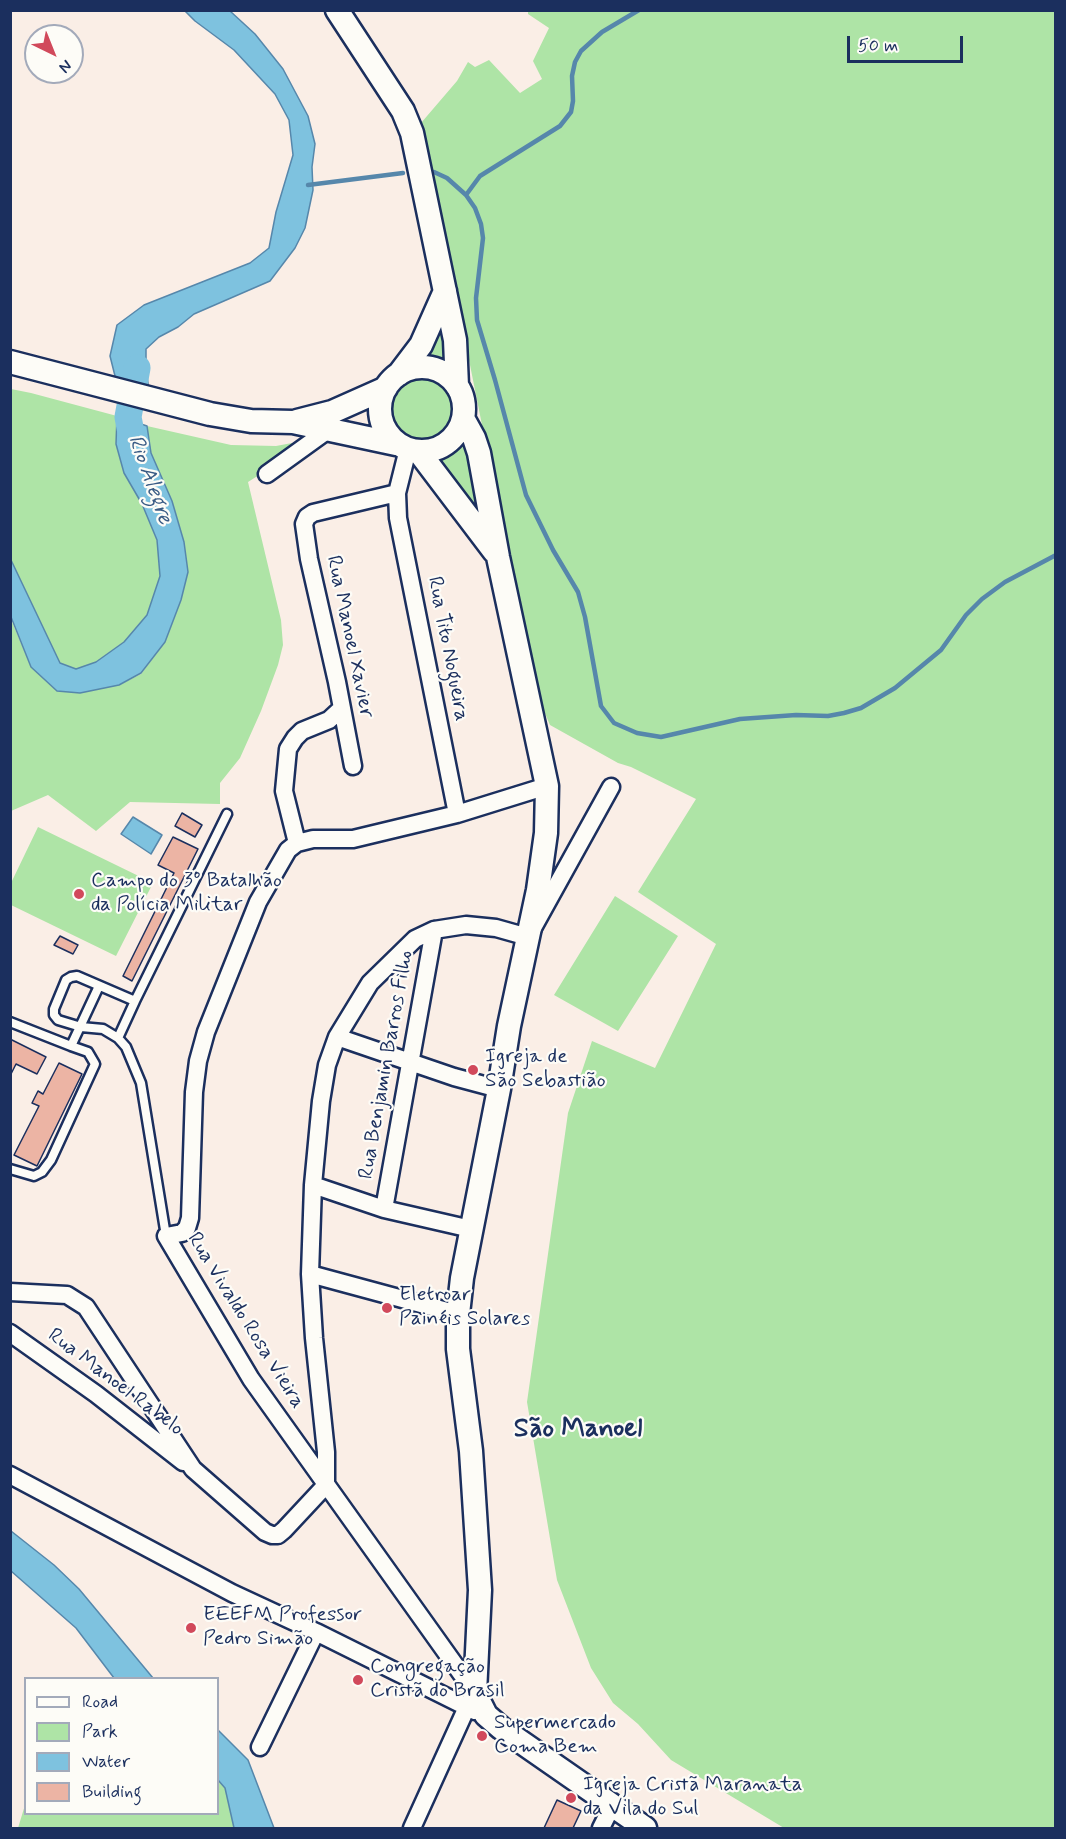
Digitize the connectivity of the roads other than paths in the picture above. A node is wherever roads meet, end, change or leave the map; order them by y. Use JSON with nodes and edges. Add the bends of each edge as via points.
{"nodes":[{"id":1,"x":337,"y":10,"type":"edge"},
{"id":2,"x":445,"y":291,"type":"junction"},
{"id":3,"x":10,"y":362,"type":"edge"},
{"id":4,"x":392,"y":381,"type":"junction"},
{"id":5,"x":457,"y":386,"type":"junction"},
{"id":6,"x":463,"y":418,"type":"junction"},
{"id":7,"x":293,"y":422,"type":"junction"},
{"id":8,"x":328,"y":430,"type":"junction"},
{"id":9,"x":408,"y":448,"type":"junction"},
{"id":10,"x":267,"y":474,"type":"dead end"},
{"id":11,"x":397,"y":493,"type":"junction"},
{"id":12,"x":498,"y":557,"type":"junction"},
{"id":13,"x":342,"y":708,"type":"junction"},
{"id":14,"x":353,"y":766,"type":"dead end"},
{"id":15,"x":547,"y":786,"type":"junction"},
{"id":16,"x":610,"y":787,"type":"dead end"},
{"id":17,"x":227,"y":814,"type":"dead end"},
{"id":18,"x":457,"y":814,"type":"junction"},
{"id":19,"x":297,"y":843,"type":"junction"},
{"id":20,"x":434,"y":930,"type":"junction"},
{"id":21,"x":528,"y":937,"type":"junction"},
{"id":22,"x":99,"y":986,"type":"junction"},
{"id":23,"x":135,"y":1001,"type":"junction"},
{"id":24,"x":10,"y":1022,"type":"edge"},
{"id":25,"x":81,"y":1027,"type":"junction"},
{"id":26,"x":337,"y":1037,"type":"junction"},
{"id":27,"x":118,"y":1038,"type":"junction"},
{"id":28,"x":71,"y":1046,"type":"junction"},
{"id":29,"x":409,"y":1062,"type":"junction"},
{"id":30,"x":499,"y":1089,"type":"junction"},
{"id":31,"x":10,"y":1169,"type":"edge"},
{"id":32,"x":313,"y":1185,"type":"junction"},
{"id":33,"x":384,"y":1209,"type":"junction"},
{"id":34,"x":471,"y":1229,"type":"junction"},
{"id":35,"x":166,"y":1236,"type":"junction"},
{"id":36,"x":310,"y":1274,"type":"junction"},
{"id":37,"x":10,"y":1292,"type":"edge"},
{"id":38,"x":458,"y":1314,"type":"junction"},
{"id":39,"x":10,"y":1333,"type":"edge"},
{"id":40,"x":193,"y":1469,"type":"junction"},
{"id":41,"x":10,"y":1475,"type":"edge"},
{"id":42,"x":326,"y":1485,"type":"junction"},
{"id":43,"x":316,"y":1632,"type":"junction"},
{"id":44,"x":476,"y":1705,"type":"junction"},
{"id":45,"x":260,"y":1747,"type":"dead end"},
{"id":46,"x":612,"y":1806,"type":"junction"},
{"id":47,"x":412,"y":1828,"type":"edge"},
{"id":48,"x":601,"y":1828,"type":"edge"},
{"id":49,"x":645,"y":1828,"type":"edge"}],
"edges":[{"from":1,"to":2,"type":"main road","via":[[403,111],[412,133]]},
{"from":2,"to":4,"type":"main road","via":[[421,345]]},
{"from":2,"to":5,"type":"main road","via":[[455,340]]},
{"from":3,"to":7,"type":"main road","via":[[170,405],[251,421]]},
{"from":4,"to":5,"type":"main road","via":[[411,369],[431,369],[448,376]]},
{"from":4,"to":7,"type":"main road","via":[[332,412]]},
{"from":4,"to":9,"type":"main road","via":[[381,411],[382,422]]},
{"from":5,"to":6,"type":"main road","via":[[464,407]]},
{"from":6,"to":9,"type":"main road","via":[[459,430],[439,448]]},
{"from":6,"to":12,"type":"main road","via":[[479,453]]},
{"from":7,"to":8,"type":"main road"},
{"from":8,"to":9,"type":"main road"},
{"from":8,"to":10,"type":"street"},
{"from":9,"to":11,"type":"street","name":"Rua Tito Nogueira"},
{"from":9,"to":12,"type":"main road"},
{"from":11,"to":13,"type":"street","name":"Rua Manoel Xavier","via":[[318,512],[307,517],[304,524]]},
{"from":11,"to":18,"type":"street","name":"Rua Tito Nogueira","via":[[398,518]]},
{"from":12,"to":15,"type":"main road"},
{"from":13,"to":14,"type":"street","name":"Rua Manoel Xavier"},
{"from":13,"to":19,"type":"street","via":[[329,720],[302,731],[288,749],[284,790]]},
{"from":15,"to":18,"type":"street"},
{"from":15,"to":21,"type":"main road","via":[[546,833]]},
{"from":16,"to":21,"type":"street"},
{"from":17,"to":23,"type":"lane"},
{"from":18,"to":19,"type":"street","via":[[353,839]]},
{"from":19,"to":35,"type":"street","name":"Rua Vivaldo Rosa Vieira","via":[[278,865],[258,902],[206,1032],[194,1092],[190,1218],[182,1233]]},
{"from":20,"to":21,"type":"street","via":[[466,925]]},
{"from":20,"to":26,"type":"street","via":[[415,939],[370,983]]},
{"from":20,"to":29,"type":"street","name":"Rua Benjamin Barros Filho"},
{"from":21,"to":30,"type":"main road"},
{"from":22,"to":23,"type":"lane"},
{"from":22,"to":25,"type":"lane"},
{"from":22,"to":25,"type":"lane","via":[[71,976],[57,996],[54,1015]]},
{"from":23,"to":27,"type":"lane"},
{"from":24,"to":28,"type":"lane"},
{"from":25,"to":27,"type":"lane","via":[[103,1029]]},
{"from":25,"to":28,"type":"lane"},
{"from":26,"to":29,"type":"street"},
{"from":26,"to":32,"type":"street","via":[[321,1101]]},
{"from":27,"to":35,"type":"lane","via":[[126,1047],[141,1083]]},
{"from":28,"to":31,"type":"lane","via":[[88,1052],[95,1064],[51,1160],[34,1176]]},
{"from":29,"to":30,"type":"street"},
{"from":29,"to":33,"type":"street","name":"Rua Benjamin Barros Filho"},
{"from":30,"to":34,"type":"main road"},
{"from":32,"to":33,"type":"street"},
{"from":32,"to":36,"type":"street"},
{"from":33,"to":34,"type":"street"},
{"from":34,"to":38,"type":"main road"},
{"from":35,"to":42,"type":"street","name":"Rua Vivaldo Rosa Vieira","via":[[251,1379]]},
{"from":36,"to":38,"type":"street"},
{"from":36,"to":42,"type":"street"},
{"from":37,"to":40,"type":"street","via":[[67,1295],[86,1307]]},
{"from":38,"to":44,"type":"main road","via":[[480,1590]]},
{"from":39,"to":40,"type":"street","name":"Rua Manoel Rabelo"},
{"from":40,"to":42,"type":"street","via":[[272,1535],[284,1530]]},
{"from":41,"to":43,"type":"street","via":[[232,1593]]},
{"from":42,"to":44,"type":"street","name":"Rua Vivaldo Rosa Vieira"},
{"from":43,"to":44,"type":"street"},
{"from":43,"to":45,"type":"street"},
{"from":44,"to":46,"type":"main road","via":[[501,1728]]},
{"from":44,"to":47,"type":"street"},
{"from":46,"to":48,"type":"street"},
{"from":46,"to":49,"type":"main road"}]}
